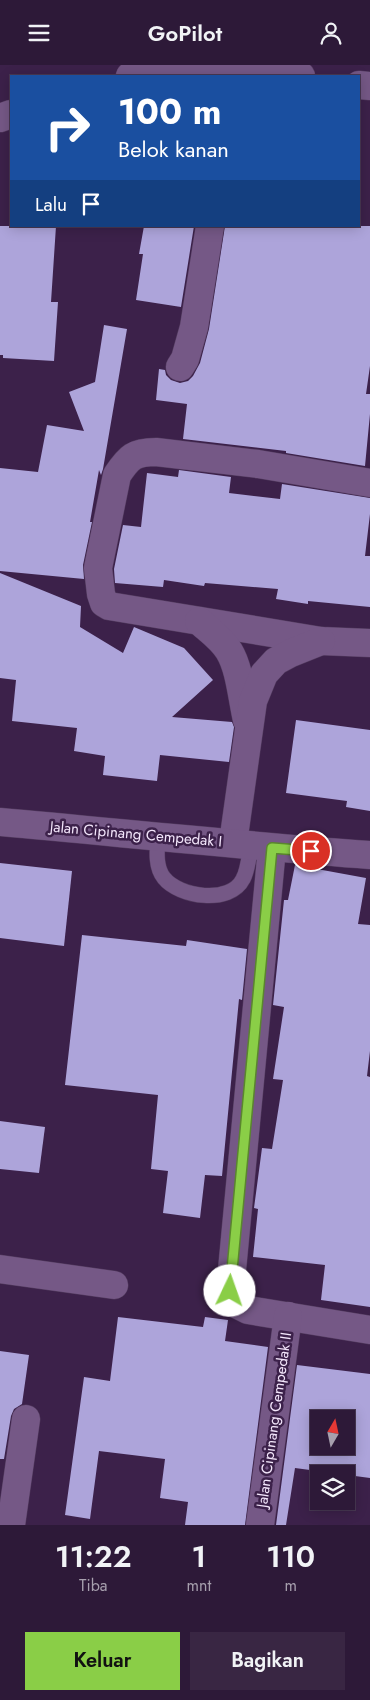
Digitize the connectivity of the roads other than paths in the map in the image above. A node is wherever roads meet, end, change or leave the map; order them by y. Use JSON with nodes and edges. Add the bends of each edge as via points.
{"nodes":[{"id":1,"x":161,"y":66,"type":"edge"},
{"id":2,"x":239,"y":72,"type":"edge"},
{"id":3,"x":133,"y":75,"type":"edge"},
{"id":4,"x":286,"y":75,"type":"edge"},
{"id":5,"x":210,"y":227,"type":"edge"},
{"id":6,"x":180,"y":367,"type":"dead end"},
{"id":7,"x":370,"y":483,"type":"edge"},
{"id":8,"x":198,"y":621,"type":"junction"},
{"id":9,"x":321,"y":641,"type":"junction"},
{"id":10,"x":370,"y":643,"type":"edge"},
{"id":11,"x":249,"y":731,"type":"junction"},
{"id":12,"x":0,"y":822,"type":"edge"},
{"id":13,"x":158,"y":836,"type":"junction"},
{"id":14,"x":252,"y":845,"type":"junction"},
{"id":15,"x":370,"y":855,"type":"edge"},
{"id":16,"x":0,"y":1269,"type":"edge"},
{"id":17,"x":114,"y":1285,"type":"dead end"},
{"id":18,"x":288,"y":1316,"type":"junction"},
{"id":19,"x":370,"y":1330,"type":"edge"},
{"id":20,"x":26,"y":1419,"type":"dead end"},
{"id":21,"x":11,"y":1525,"type":"edge"},
{"id":22,"x":260,"y":1525,"type":"edge"}],
"edges":[{"from":1,"to":2,"type":"street"},
{"from":1,"to":3,"type":"street"},
{"from":2,"to":4,"type":"street"},
{"from":5,"to":6,"type":"street","via":[[194,327]]},
{"from":7,"to":8,"type":"street","via":[[258,463],[156,452],[140,452],[125,462],[117,475],[98,568],[104,603]]},
{"from":8,"to":9,"type":"street"},
{"from":8,"to":11,"type":"street","via":[[229,651]]},
{"from":9,"to":10,"type":"street"},
{"from":9,"to":11,"type":"street","via":[[276,661],[264,674],[253,701]]},
{"from":11,"to":14,"type":"street"},
{"from":12,"to":13,"type":"street","name":"Jalan Cipinang Cempedak I"},
{"from":13,"to":14,"type":"street","name":"Jalan Cipinang Cempedak I"},
{"from":13,"to":14,"type":"lane","via":[[158,869],[172,885],[196,895],[217,896],[237,887],[243,879]]},
{"from":14,"to":15,"type":"street","name":"Jalan Cipinang Cempedak I"},
{"from":14,"to":18,"type":"street","via":[[230,1291],[234,1303],[248,1309]]},
{"from":16,"to":17,"type":"street"},
{"from":18,"to":19,"type":"street"},
{"from":18,"to":22,"type":"street","name":"Jalan Cipinang Cempedak II"},
{"from":20,"to":21,"type":"street"}]}
